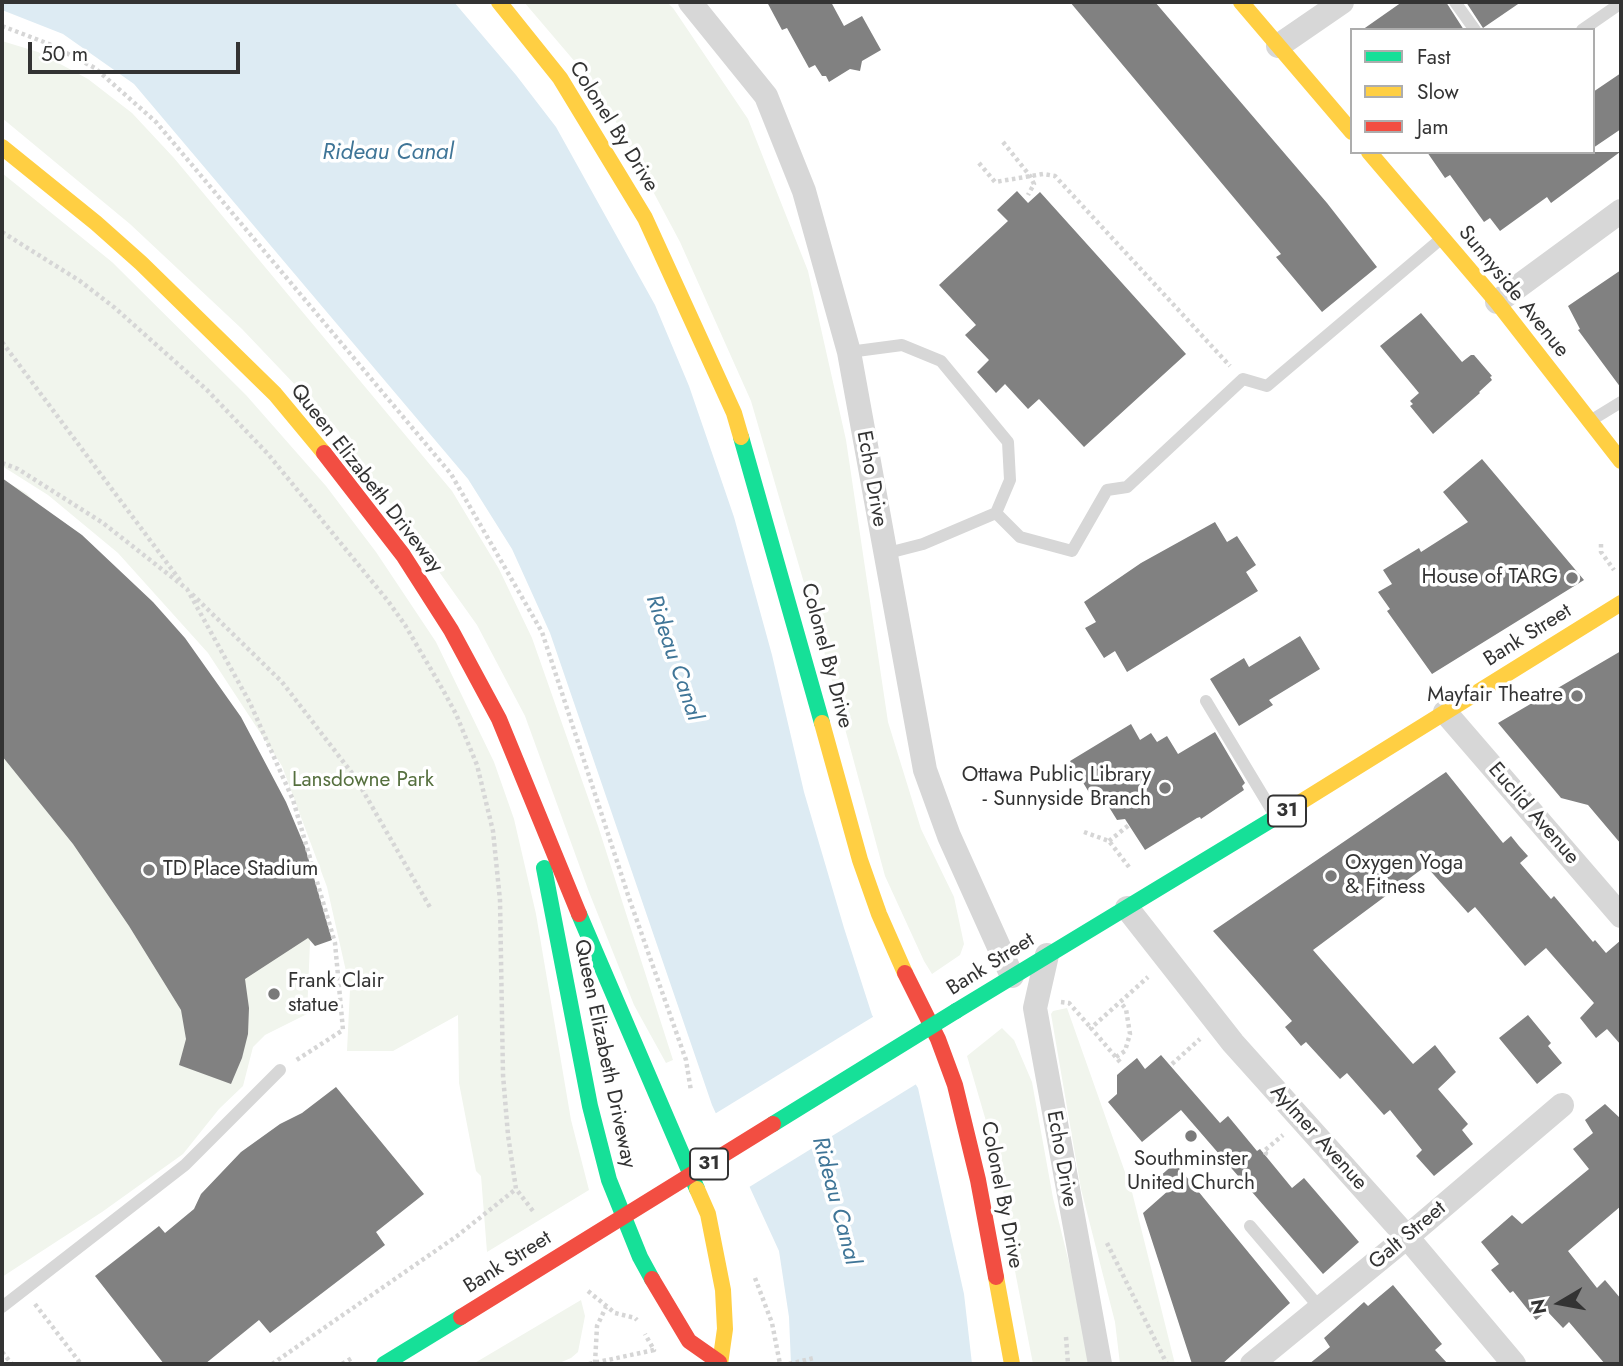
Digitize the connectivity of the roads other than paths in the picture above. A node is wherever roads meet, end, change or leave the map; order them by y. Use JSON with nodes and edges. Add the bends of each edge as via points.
{"nodes":[{"id":1,"x":499,"y":2,"type":"edge"},
{"id":2,"x":691,"y":2,"type":"edge"},
{"id":3,"x":1241,"y":2,"type":"edge"},
{"id":4,"x":1342,"y":2,"type":"edge"},
{"id":5,"x":1455,"y":2,"type":"edge"},
{"id":6,"x":1621,"y":3,"type":"edge"},
{"id":7,"x":1474,"y":28,"type":"edge"},
{"id":8,"x":1585,"y":28,"type":"edge"},
{"id":9,"x":1278,"y":46,"type":"junction"},
{"id":10,"x":1350,"y":130,"type":"edge"},
{"id":11,"x":2,"y":147,"type":"edge"},
{"id":12,"x":1371,"y":154,"type":"edge"},
{"id":13,"x":1621,"y":211,"type":"edge"},
{"id":14,"x":1442,"y":238,"type":"junction"},
{"id":15,"x":1497,"y":302,"type":"junction"},
{"id":16,"x":849,"y":352,"type":"junction"},
{"id":17,"x":1621,"y":402,"type":"edge"},
{"id":18,"x":1590,"y":421,"type":"junction"},
{"id":19,"x":1621,"y":461,"type":"edge"},
{"id":20,"x":996,"y":513,"type":"junction"},
{"id":21,"x":884,"y":554,"type":"junction"},
{"id":22,"x":1621,"y":603,"type":"edge"},
{"id":23,"x":1206,"y":701,"type":"dead end"},
{"id":24,"x":1445,"y":712,"type":"junction"},
{"id":25,"x":533,"y":806,"type":"junction"},
{"id":26,"x":1276,"y":817,"type":"junction"},
{"id":27,"x":1127,"y":908,"type":"junction"},
{"id":28,"x":1621,"y":916,"type":"edge"},
{"id":29,"x":1047,"y":955,"type":"junction"},
{"id":30,"x":1012,"y":976,"type":"junction"},
{"id":31,"x":280,"y":1070,"type":"road end"},
{"id":32,"x":1562,"y":1105,"type":"dead end"},
{"id":33,"x":1250,"y":1226,"type":"dead end"},
{"id":34,"x":1407,"y":1237,"type":"junction"},
{"id":35,"x":2,"y":1307,"type":"edge"},
{"id":36,"x":1320,"y":1308,"type":"junction"},
{"id":37,"x":384,"y":1364,"type":"edge"},
{"id":38,"x":718,"y":1364,"type":"edge"},
{"id":39,"x":1012,"y":1364,"type":"edge"},
{"id":40,"x":1100,"y":1364,"type":"edge"},
{"id":41,"x":1252,"y":1364,"type":"edge"},
{"id":42,"x":1514,"y":1364,"type":"edge"}],
"edges":[{"from":1,"to":39,"type":"main road","name":"Colonel By Drive","via":[[560,78],[645,218],[734,413],[860,860],[879,914],[955,1085],[978,1180]]},
{"from":2,"to":16,"type":"street","name":"Echo Drive","via":[[766,96],[804,191]]},
{"from":3,"to":9,"type":"main road"},
{"from":4,"to":9,"type":"street"},
{"from":5,"to":7,"type":"lane"},
{"from":6,"to":8,"type":"lane"},
{"from":9,"to":10,"type":"main road"},
{"from":11,"to":25,"type":"main road","name":"Queen Elizabeth Driveway","via":[[141,263],[308,432],[403,555],[451,630],[499,719]]},
{"from":12,"to":14,"type":"main road","name":"Sunnyside Avenue"},
{"from":13,"to":15,"type":"street"},
{"from":14,"to":15,"type":"main road","name":"Sunnyside Avenue"},
{"from":14,"to":20,"type":"lane","via":[[1267,386],[1243,379],[1127,487],[1107,490],[1072,551],[1020,537]]},
{"from":15,"to":18,"type":"main road","name":"Sunnyside Avenue"},
{"from":16,"to":20,"type":"lane","via":[[902,345],[941,361],[1008,442],[1010,480]]},
{"from":16,"to":21,"type":"street","name":"Echo Drive"},
{"from":17,"to":18,"type":"lane"},
{"from":18,"to":19,"type":"main road","name":"Sunnyside Avenue"},
{"from":20,"to":21,"type":"lane","via":[[923,544]]},
{"from":21,"to":30,"type":"street","name":"Echo Drive","via":[[925,770],[949,836]]},
{"from":22,"to":24,"type":"main road","name":"Bank Street","number":"31"},
{"from":23,"to":26,"type":"lane"},
{"from":24,"to":26,"type":"main road","name":"Bank Street","number":"31"},
{"from":24,"to":28,"type":"street","name":"Euclid Avenue"},
{"from":25,"to":38,"type":"main road","name":"Queen Elizabeth Driveway","via":[[708,1214],[726,1329]]},
{"from":25,"to":38,"type":"main road","name":"Queen Elizabeth Driveway","via":[[590,1106],[609,1180],[640,1257],[667,1307],[689,1341]]},
{"from":26,"to":27,"type":"main road","name":"Bank Street","number":"31"},
{"from":27,"to":29,"type":"main road","name":"Bank Street","number":"31"},
{"from":27,"to":34,"type":"street","name":"Aylmer Avenue","via":[[1233,1043]]},
{"from":29,"to":30,"type":"main road","name":"Bank Street","number":"31"},
{"from":29,"to":40,"type":"street","name":"Echo Drive","via":[[1035,1009]]},
{"from":30,"to":37,"type":"main road","name":"Bank Street","number":"31","bridge":true},
{"from":31,"to":35,"type":"lane","via":[[185,1165]]},
{"from":32,"to":34,"type":"street","name":"Galt Street"},
{"from":33,"to":36,"type":"lane"},
{"from":34,"to":36,"type":"street","name":"Galt Street"},
{"from":34,"to":42,"type":"street","name":"Aylmer Avenue"},
{"from":36,"to":41,"type":"street","name":"Galt Street"}]}
